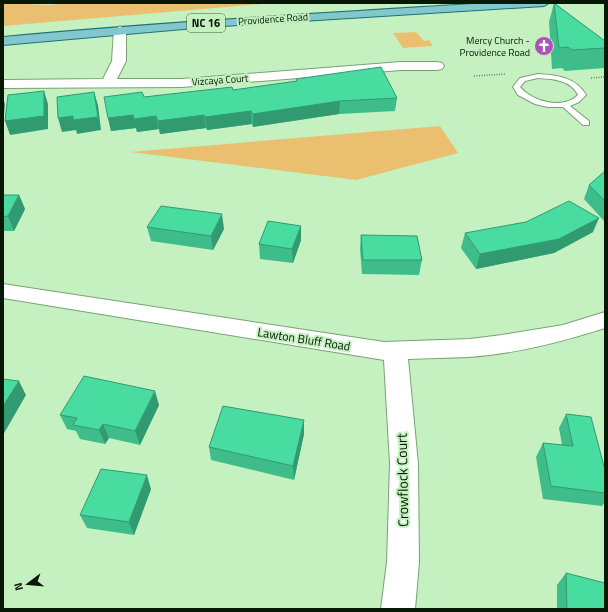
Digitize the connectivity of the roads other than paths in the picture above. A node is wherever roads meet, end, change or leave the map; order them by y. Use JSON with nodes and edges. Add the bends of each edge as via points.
{"nodes":[{"id":1,"x":382,"y":3,"type":"edge"},
{"id":2,"x":544,"y":3,"type":"edge"},
{"id":3,"x":23,"y":28,"type":"dead end"},
{"id":4,"x":120,"y":30,"type":"junction"},
{"id":5,"x":3,"y":41,"type":"edge"},
{"id":6,"x":436,"y":66,"type":"dead end"},
{"id":7,"x":108,"y":83,"type":"junction"},
{"id":8,"x":3,"y":84,"type":"edge"},
{"id":9,"x":565,"y":105,"type":"junction"},
{"id":10,"x":586,"y":123,"type":"dead end"},
{"id":11,"x":3,"y":291,"type":"edge"},
{"id":12,"x":605,"y":320,"type":"edge"},
{"id":13,"x":395,"y":351,"type":"junction"},
{"id":14,"x":398,"y":609,"type":"edge"}],
"edges":[{"from":1,"to":3,"type":"main road","name":"Providence Road","number":"NC 16","via":[[171,15]]},
{"from":2,"to":4,"type":"main road","name":"Providence Road","number":"NC 16"},
{"from":4,"to":5,"type":"main road","name":"Providence Road","number":"NC 16"},
{"from":4,"to":7,"type":"street","via":[[119,60]]},
{"from":6,"to":7,"type":"street","name":"Vizcaya Court","via":[[401,66],[182,83]]},
{"from":7,"to":8,"type":"street","name":"Vizcaya Court"},
{"from":9,"to":9,"type":"lane","via":[[533,100],[519,92],[517,83],[522,79],[538,76],[568,82],[582,95],[579,100]]},
{"from":9,"to":10,"type":"lane"},
{"from":11,"to":13,"type":"street","name":"Lawton Bluff Road"},
{"from":12,"to":13,"type":"street","name":"Lawton Bluff Road","via":[[563,333],[502,344]]},
{"from":13,"to":14,"type":"street","name":"Crowflock Court","via":[[404,464],[403,562]]}]}
